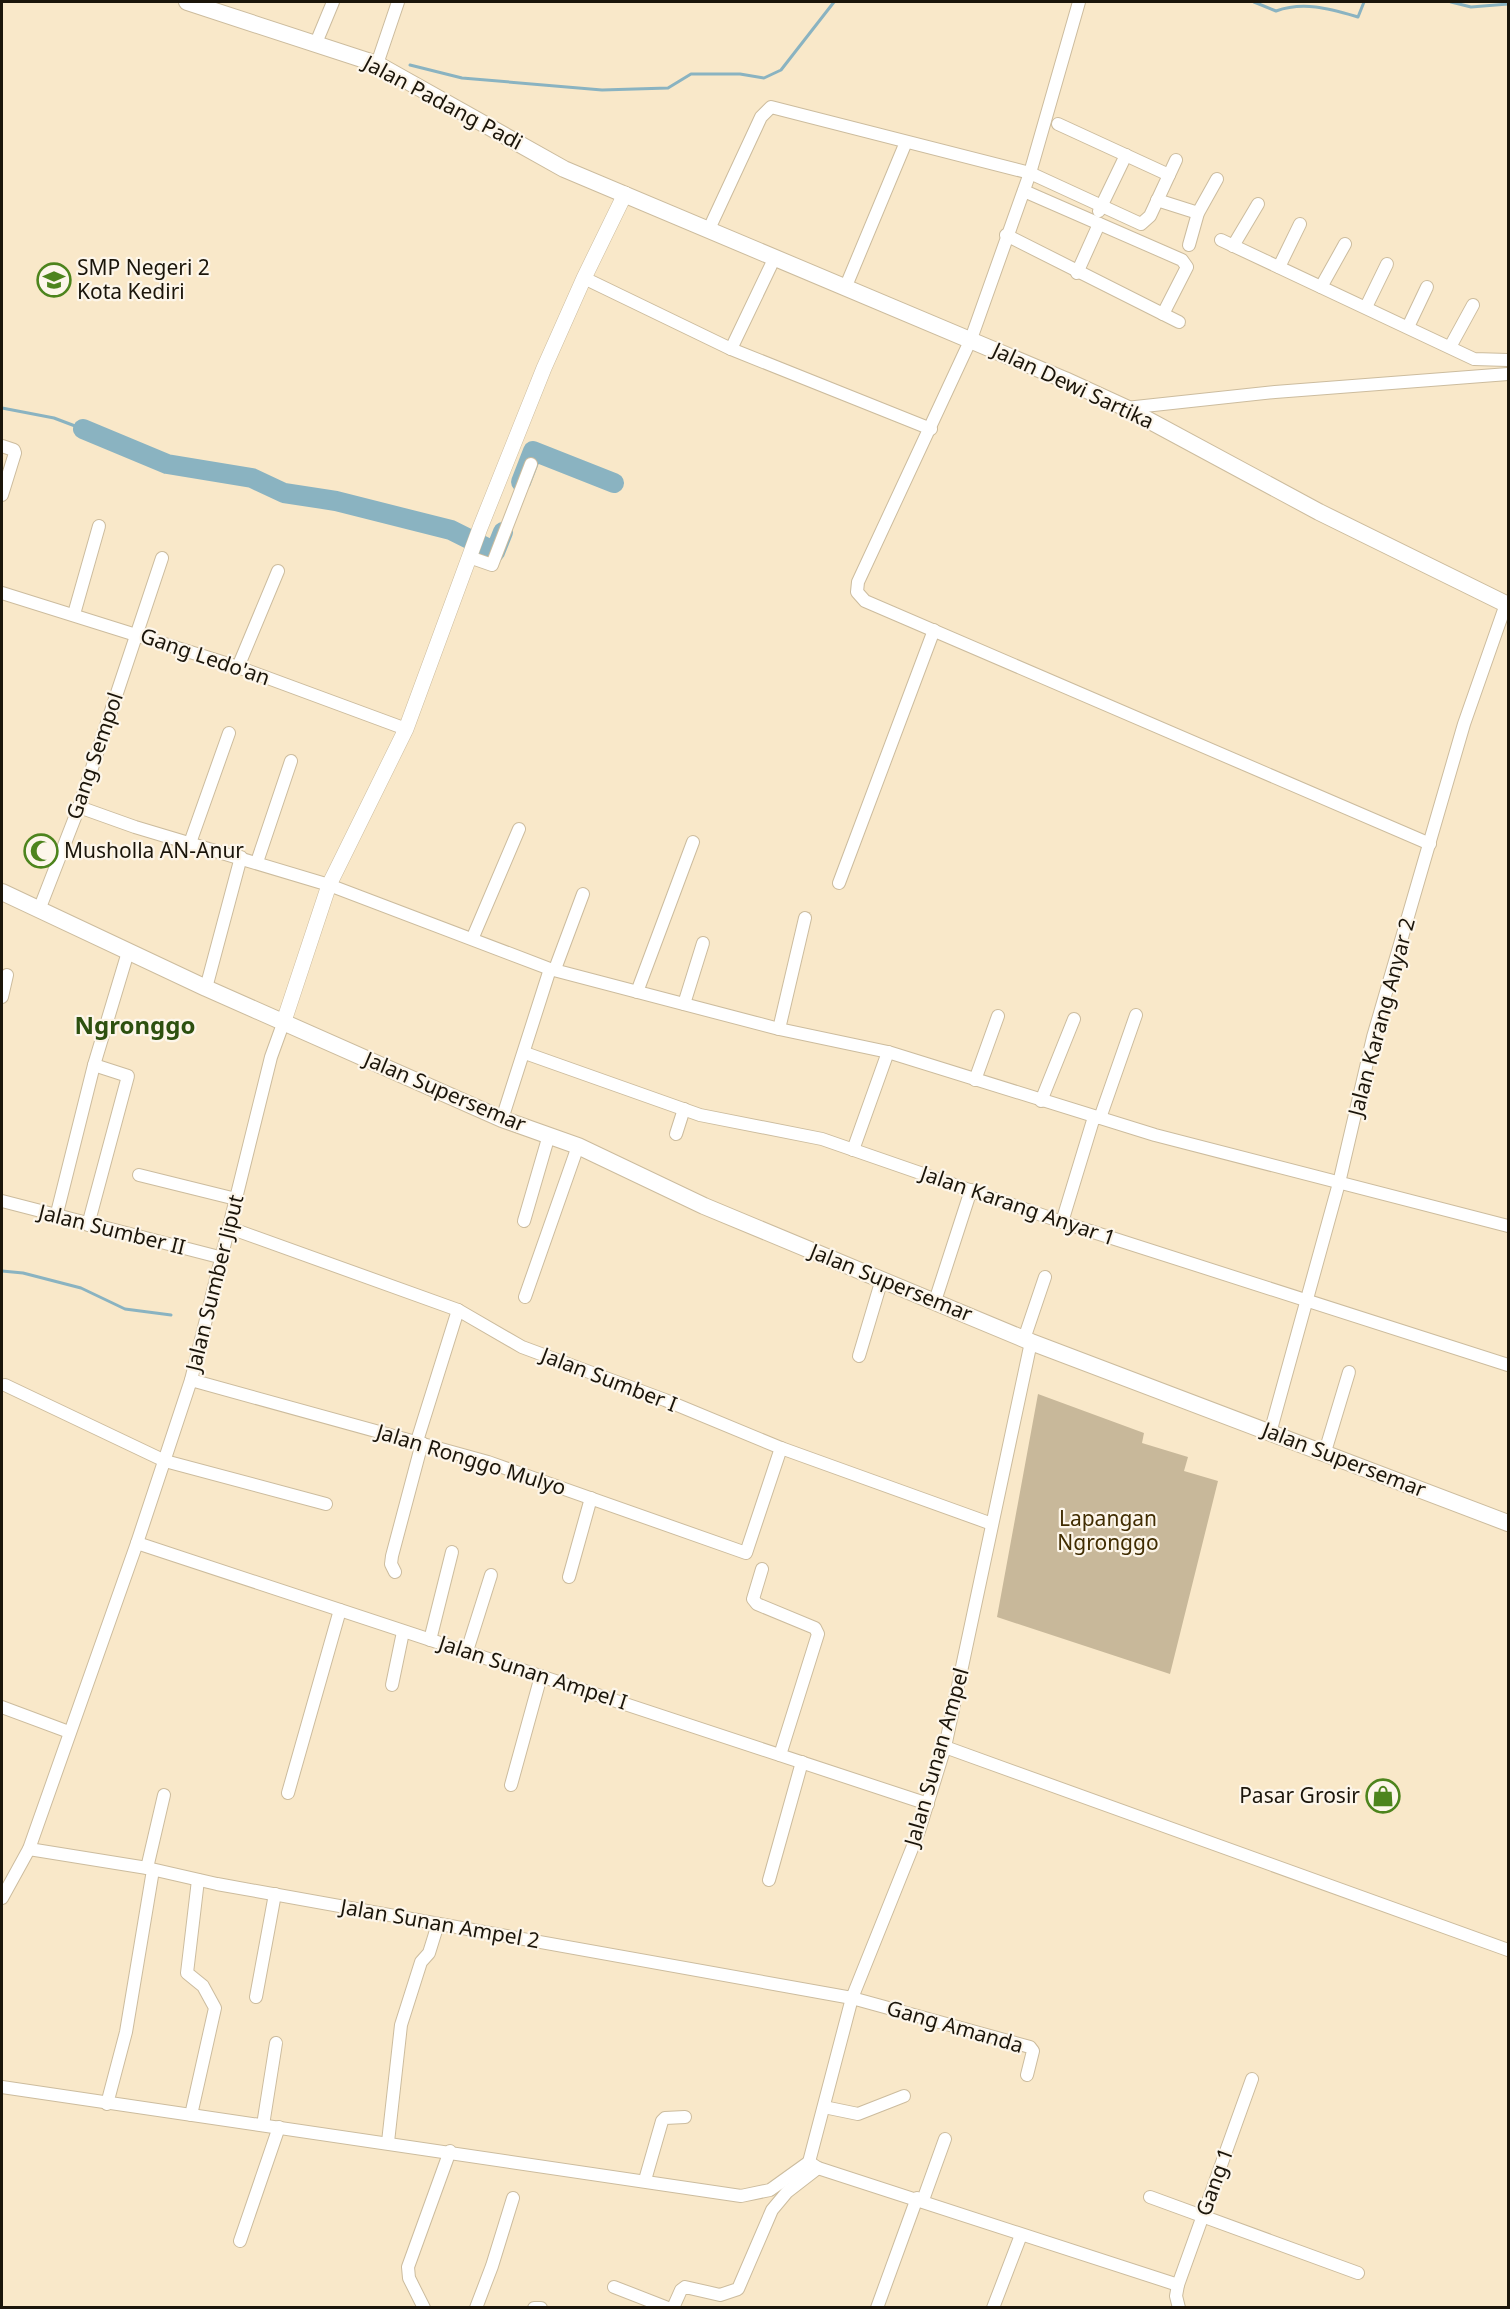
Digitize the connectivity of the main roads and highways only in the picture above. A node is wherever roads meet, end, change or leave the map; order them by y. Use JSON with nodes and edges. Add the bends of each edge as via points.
{"nodes":[{"id":1,"x":193,"y":3,"type":"edge"},
{"id":2,"x":625,"y":194,"type":"joint"},
{"id":3,"x":1508,"y":604,"type":"edge"},
{"id":4,"x":2,"y":892,"type":"edge"},
{"id":5,"x":1509,"y":1523,"type":"edge"}],
"edges":[{"from":1,"to":2,"type":"main road","name":"Jalan Padang Padi","via":[[377,64],[554,164]]},
{"from":2,"to":3,"type":"main road","name":"Jalan Dewi Sartika","via":[[1126,408],[1319,512]]},
{"from":4,"to":5,"type":"main road","name":"Jalan Supersemar","via":[[206,988],[502,1119],[578,1146],[685,1198],[1027,1340]]}]}
